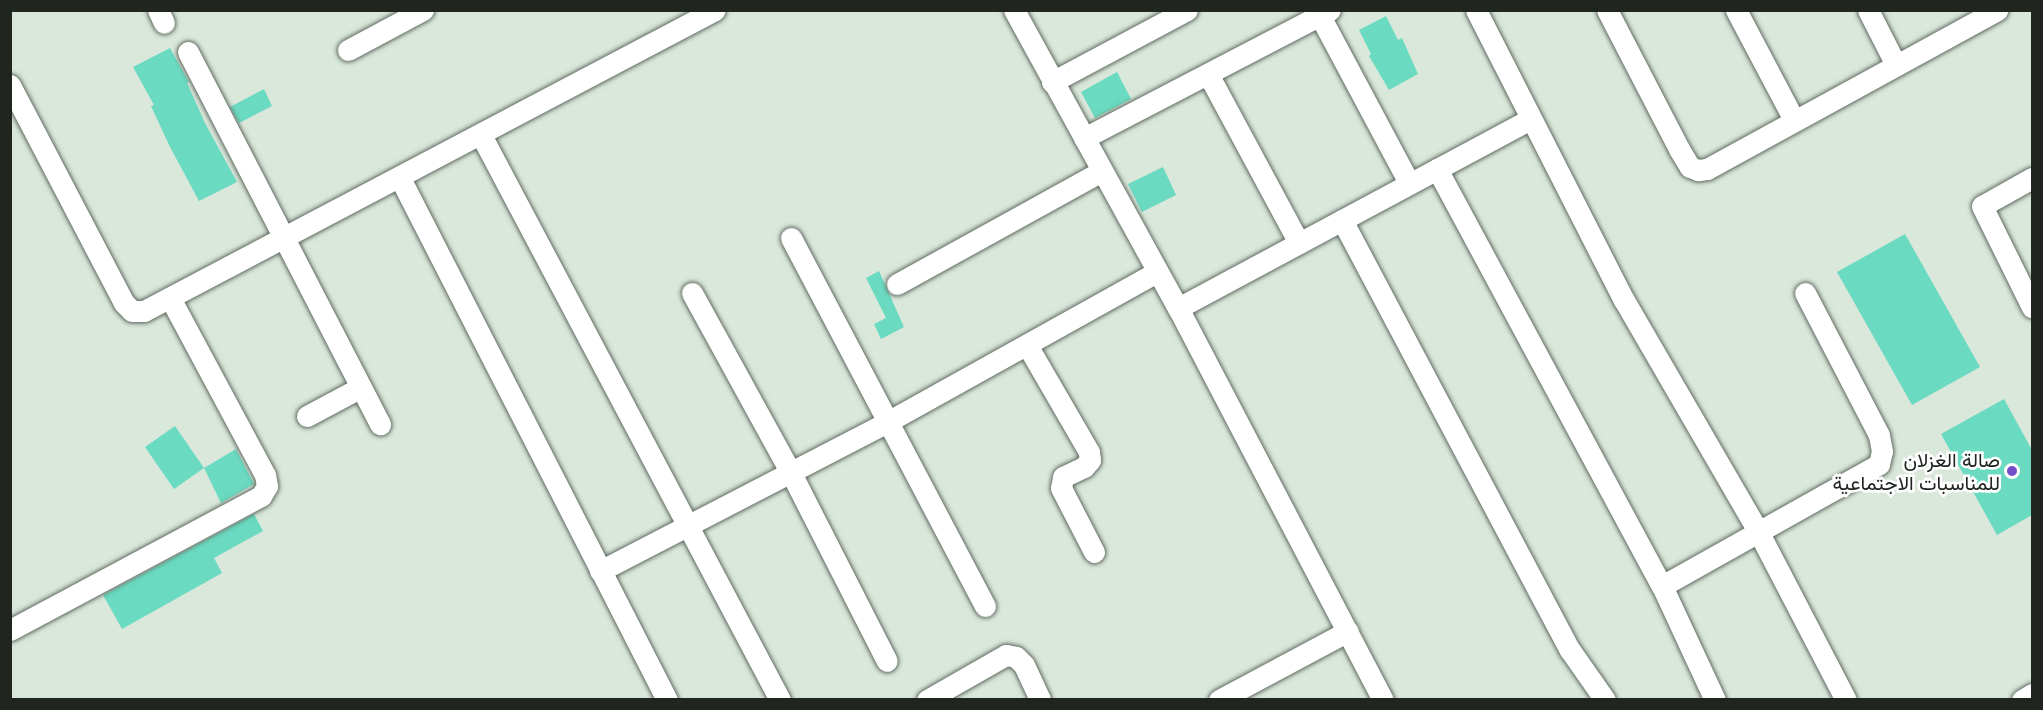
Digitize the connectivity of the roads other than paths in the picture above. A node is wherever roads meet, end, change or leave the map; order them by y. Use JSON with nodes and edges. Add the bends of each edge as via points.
{"nodes":[{"id":1,"x":423,"y":10,"type":"edge"},
{"id":2,"x":715,"y":10,"type":"edge"},
{"id":3,"x":1014,"y":10,"type":"edge"},
{"id":4,"x":1187,"y":10,"type":"edge"},
{"id":5,"x":1476,"y":10,"type":"edge"},
{"id":6,"x":1606,"y":10,"type":"edge"},
{"id":7,"x":1736,"y":10,"type":"edge"},
{"id":8,"x":1868,"y":10,"type":"edge"},
{"id":9,"x":1997,"y":10,"type":"edge"},
{"id":10,"x":1325,"y":13,"type":"edge"},
{"id":11,"x":348,"y":50,"type":"dead end"},
{"id":12,"x":188,"y":52,"type":"dead end"},
{"id":13,"x":1896,"y":65,"type":"junction"},
{"id":14,"x":1208,"y":74,"type":"junction"},
{"id":15,"x":1052,"y":82,"type":"junction"},
{"id":16,"x":10,"y":85,"type":"edge"},
{"id":17,"x":1531,"y":118,"type":"junction"},
{"id":18,"x":1794,"y":120,"type":"junction"},
{"id":19,"x":481,"y":135,"type":"junction"},
{"id":20,"x":1084,"y":138,"type":"junction"},
{"id":21,"x":1437,"y":169,"type":"junction"},
{"id":22,"x":1102,"y":171,"type":"junction"},
{"id":23,"x":400,"y":178,"type":"junction"},
{"id":24,"x":2032,"y":178,"type":"edge"},
{"id":25,"x":1410,"y":183,"type":"junction"},
{"id":26,"x":1342,"y":220,"type":"junction"},
{"id":27,"x":791,"y":238,"type":"dead end"},
{"id":28,"x":282,"y":239,"type":"junction"},
{"id":29,"x":1299,"y":243,"type":"junction"},
{"id":30,"x":1157,"y":272,"type":"junction"},
{"id":31,"x":897,"y":284,"type":"dead end"},
{"id":32,"x":692,"y":293,"type":"dead end"},
{"id":33,"x":1805,"y":293,"type":"dead end"},
{"id":34,"x":170,"y":298,"type":"junction"},
{"id":35,"x":2032,"y":307,"type":"edge"},
{"id":36,"x":1178,"y":308,"type":"junction"},
{"id":37,"x":1027,"y":345,"type":"junction"},
{"id":38,"x":361,"y":387,"type":"junction"},
{"id":39,"x":307,"y":416,"type":"dead end"},
{"id":40,"x":889,"y":421,"type":"junction"},
{"id":41,"x":380,"y":424,"type":"dead end"},
{"id":42,"x":790,"y":471,"type":"junction"},
{"id":43,"x":690,"y":526,"type":"junction"},
{"id":44,"x":1759,"y":533,"type":"junction"},
{"id":45,"x":1094,"y":552,"type":"dead end"},
{"id":46,"x":600,"y":571,"type":"junction"},
{"id":47,"x":1662,"y":586,"type":"junction"},
{"id":48,"x":985,"y":606,"type":"dead end"},
{"id":49,"x":10,"y":630,"type":"edge"},
{"id":50,"x":1348,"y":631,"type":"junction"},
{"id":51,"x":887,"y":661,"type":"dead end"},
{"id":52,"x":2032,"y":694,"type":"edge"},
{"id":53,"x":1710,"y":698,"type":"edge"},
{"id":54,"x":667,"y":699,"type":"edge"},
{"id":55,"x":780,"y":699,"type":"edge"},
{"id":56,"x":927,"y":699,"type":"edge"},
{"id":57,"x":1040,"y":699,"type":"edge"},
{"id":58,"x":1219,"y":699,"type":"edge"},
{"id":59,"x":1383,"y":699,"type":"edge"},
{"id":60,"x":1605,"y":699,"type":"edge"},
{"id":61,"x":1846,"y":699,"type":"edge"},
{"id":62,"x":2022,"y":699,"type":"edge"}],
"edges":[{"from":1,"to":11,"type":"street"},
{"from":2,"to":19,"type":"street"},
{"from":3,"to":15,"type":"street"},
{"from":4,"to":15,"type":"street"},
{"from":5,"to":17,"type":"street"},
{"from":6,"to":18,"type":"street","via":[[1690,167],[1707,169]]},
{"from":7,"to":18,"type":"street"},
{"from":8,"to":13,"type":"street"},
{"from":9,"to":13,"type":"street"},
{"from":10,"to":14,"type":"street"},
{"from":10,"to":25,"type":"street"},
{"from":12,"to":28,"type":"street"},
{"from":13,"to":18,"type":"street"},
{"from":14,"to":20,"type":"street"},
{"from":14,"to":29,"type":"street"},
{"from":15,"to":20,"type":"street"},
{"from":16,"to":34,"type":"street","via":[[124,303],[132,311],[144,311]]},
{"from":17,"to":21,"type":"street"},
{"from":17,"to":44,"type":"street","via":[[1624,300]]},
{"from":19,"to":23,"type":"street"},
{"from":19,"to":43,"type":"street"},
{"from":20,"to":22,"type":"street"},
{"from":21,"to":25,"type":"street"},
{"from":21,"to":47,"type":"street"},
{"from":22,"to":30,"type":"street"},
{"from":22,"to":31,"type":"street"},
{"from":23,"to":28,"type":"street"},
{"from":23,"to":46,"type":"street"},
{"from":24,"to":35,"type":"street","via":[[1982,206]]},
{"from":25,"to":26,"type":"street"},
{"from":26,"to":29,"type":"street"},
{"from":26,"to":60,"type":"street","via":[[1555,623]]},
{"from":27,"to":40,"type":"street"},
{"from":28,"to":34,"type":"street"},
{"from":28,"to":38,"type":"street"},
{"from":29,"to":36,"type":"street"},
{"from":30,"to":36,"type":"street"},
{"from":30,"to":37,"type":"street"},
{"from":32,"to":42,"type":"street"},
{"from":33,"to":44,"type":"street","via":[[1879,435],[1882,451],[1879,464]]},
{"from":34,"to":49,"type":"street","via":[[265,475],[267,486],[261,496]]},
{"from":36,"to":50,"type":"street"},
{"from":37,"to":40,"type":"street"},
{"from":37,"to":45,"type":"street","via":[[1089,453],[1090,460],[1084,467],[1063,477],[1061,488]]},
{"from":38,"to":39,"type":"street"},
{"from":38,"to":41,"type":"street"},
{"from":40,"to":42,"type":"street"},
{"from":40,"to":48,"type":"street"},
{"from":42,"to":43,"type":"street"},
{"from":42,"to":51,"type":"street"},
{"from":43,"to":46,"type":"street"},
{"from":43,"to":55,"type":"street"},
{"from":44,"to":47,"type":"street"},
{"from":44,"to":61,"type":"street"},
{"from":46,"to":54,"type":"street"},
{"from":47,"to":53,"type":"street"},
{"from":50,"to":58,"type":"street"},
{"from":50,"to":59,"type":"street"},
{"from":52,"to":62,"type":"street"},
{"from":56,"to":57,"type":"street","via":[[1006,655],[1016,657],[1024,665]]}]}
